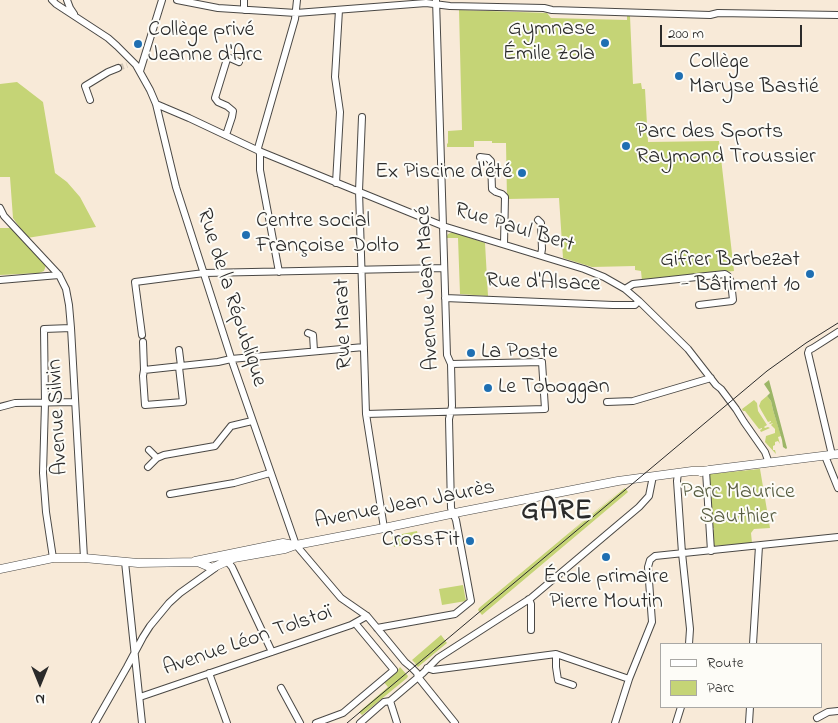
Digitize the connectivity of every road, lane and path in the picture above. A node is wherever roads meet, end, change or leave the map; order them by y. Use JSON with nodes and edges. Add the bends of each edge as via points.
{"nodes":[{"id":1,"x":52,"y":0,"type":"edge"},
{"id":2,"x":67,"y":0,"type":"edge"},
{"id":3,"x":72,"y":0,"type":"edge"},
{"id":4,"x":162,"y":0,"type":"edge"},
{"id":5,"x":177,"y":0,"type":"edge"},
{"id":6,"x":244,"y":0,"type":"edge"},
{"id":7,"x":298,"y":0,"type":"edge"},
{"id":8,"x":356,"y":0,"type":"edge"},
{"id":9,"x":436,"y":2,"type":"edge"},
{"id":10,"x":202,"y":3,"type":"edge"},
{"id":11,"x":356,"y":8,"type":"junction"},
{"id":12,"x":244,"y":10,"type":"junction"},
{"id":13,"x":339,"y":10,"type":"junction"},
{"id":14,"x":296,"y":12,"type":"junction"},
{"id":15,"x":838,"y":15,"type":"edge"},
{"id":16,"x":76,"y":16,"type":"junction"},
{"id":17,"x":238,"y":62,"type":"dead end"},
{"id":18,"x":118,"y":68,"type":"tunnel mouth"},
{"id":19,"x":140,"y":71,"type":"junction"},
{"id":20,"x":90,"y":100,"type":"dead end"},
{"id":21,"x":156,"y":104,"type":"junction"},
{"id":22,"x":362,"y":117,"type":"dead end"},
{"id":23,"x":226,"y":135,"type":"junction"},
{"id":24,"x":259,"y":151,"type":"junction"},
{"id":25,"x":480,"y":157,"type":"dead end"},
{"id":26,"x":336,"y":183,"type":"junction"},
{"id":27,"x":359,"y":191,"type":"junction"},
{"id":28,"x":0,"y":208,"type":"edge"},
{"id":29,"x":538,"y":220,"type":"dead end"},
{"id":30,"x":443,"y":226,"type":"junction"},
{"id":31,"x":504,"y":244,"type":"junction"},
{"id":32,"x":540,"y":256,"type":"junction"},
{"id":33,"x":444,"y":268,"type":"junction"},
{"id":34,"x":361,"y":270,"type":"junction"},
{"id":35,"x":278,"y":272,"type":"junction"},
{"id":36,"x":204,"y":273,"type":"junction"},
{"id":37,"x":59,"y":276,"type":"junction"},
{"id":38,"x":0,"y":280,"type":"edge"},
{"id":39,"x":625,"y":289,"type":"junction"},
{"id":40,"x":445,"y":298,"type":"junction"},
{"id":41,"x":639,"y":301,"type":"junction"},
{"id":42,"x":699,"y":304,"type":"dead end"},
{"id":43,"x":71,"y":328,"type":"junction"},
{"id":44,"x":838,"y":332,"type":"edge"},
{"id":45,"x":308,"y":333,"type":"dead end"},
{"id":46,"x":364,"y":346,"type":"junction"},
{"id":47,"x":179,"y":350,"type":"dead end"},
{"id":48,"x":314,"y":351,"type":"junction"},
{"id":49,"x":231,"y":359,"type":"junction"},
{"id":50,"x":451,"y":364,"type":"junction"},
{"id":51,"x":180,"y":367,"type":"junction"},
{"id":52,"x":144,"y":370,"type":"junction"},
{"id":53,"x":710,"y":378,"type":"junction"},
{"id":54,"x":76,"y":402,"type":"junction"},
{"id":55,"x":607,"y":402,"type":"dead end"},
{"id":56,"x":45,"y":403,"type":"junction"},
{"id":57,"x":0,"y":407,"type":"edge"},
{"id":58,"x":450,"y":411,"type":"junction"},
{"id":59,"x":366,"y":414,"type":"junction"},
{"id":60,"x":252,"y":421,"type":"junction"},
{"id":61,"x":149,"y":450,"type":"dead end"},
{"id":62,"x":832,"y":455,"type":"edge"},
{"id":63,"x":157,"y":458,"type":"junction"},
{"id":64,"x":769,"y":463,"type":"junction"},
{"id":65,"x":148,"y":467,"type":"dead end"},
{"id":66,"x":706,"y":471,"type":"junction"},
{"id":67,"x":270,"y":473,"type":"junction"},
{"id":68,"x":677,"y":475,"type":"junction"},
{"id":69,"x":653,"y":478,"type":"junction"},
{"id":70,"x":837,"y":484,"type":"edge"},
{"id":71,"x":170,"y":494,"type":"dead end"},
{"id":72,"x":453,"y":514,"type":"junction"},
{"id":73,"x":384,"y":528,"type":"junction"},
{"id":74,"x":838,"y":537,"type":"edge"},
{"id":75,"x":296,"y":545,"type":"junction"},
{"id":76,"x":758,"y":546,"type":"junction"},
{"id":77,"x":711,"y":551,"type":"junction"},
{"id":78,"x":682,"y":553,"type":"junction"},
{"id":79,"x":211,"y":557,"type":"junction"},
{"id":80,"x":53,"y":558,"type":"junction"},
{"id":81,"x":84,"y":558,"type":"junction"},
{"id":82,"x":227,"y":561,"type":"junction"},
{"id":83,"x":125,"y":562,"type":"junction"},
{"id":84,"x":188,"y":562,"type":"junction"},
{"id":85,"x":211,"y":567,"type":"junction"},
{"id":86,"x":0,"y":569,"type":"edge"},
{"id":87,"x":529,"y":599,"type":"junction"},
{"id":88,"x":367,"y":616,"type":"junction"},
{"id":89,"x":355,"y":623,"type":"junction"},
{"id":90,"x":377,"y":628,"type":"junction"},
{"id":91,"x":531,"y":630,"type":"dead end"},
{"id":92,"x":689,"y":643,"type":"edge"},
{"id":93,"x":753,"y":643,"type":"edge"},
{"id":94,"x":272,"y":652,"type":"junction"},
{"id":95,"x":134,"y":653,"type":"junction"},
{"id":96,"x":556,"y":654,"type":"junction"},
{"id":97,"x":427,"y":668,"type":"junction"},
{"id":98,"x":209,"y":674,"type":"junction"},
{"id":99,"x":418,"y":677,"type":"junction"},
{"id":100,"x":629,"y":679,"type":"junction"},
{"id":101,"x":573,"y":686,"type":"dead end"},
{"id":102,"x":281,"y":688,"type":"dead end"},
{"id":103,"x":140,"y":697,"type":"junction"},
{"id":104,"x":390,"y":701,"type":"junction"},
{"id":105,"x":681,"y":708,"type":"edge"},
{"id":106,"x":750,"y":708,"type":"edge"},
{"id":107,"x":838,"y":711,"type":"edge"},
{"id":108,"x":817,"y":718,"type":"dead end"},
{"id":109,"x":94,"y":723,"type":"edge"},
{"id":110,"x":142,"y":723,"type":"edge"},
{"id":111,"x":227,"y":723,"type":"edge"},
{"id":112,"x":300,"y":723,"type":"edge"},
{"id":113,"x":316,"y":723,"type":"edge"},
{"id":114,"x":360,"y":723,"type":"edge"},
{"id":115,"x":397,"y":723,"type":"edge"},
{"id":116,"x":455,"y":723,"type":"edge"},
{"id":117,"x":615,"y":723,"type":"edge"},
{"id":118,"x":676,"y":723,"type":"edge"},
{"id":119,"x":749,"y":723,"type":"edge"}],
"edges":[{"from":1,"to":16,"type":"street","name":"Rue de la République"},
{"from":2,"to":16,"type":"street","name":"Rue de la République"},
{"from":3,"to":16,"type":"street"},
{"from":4,"to":19,"type":"street"},
{"from":5,"to":10,"type":"street"},
{"from":6,"to":12,"type":"street"},
{"from":7,"to":14,"type":"street"},
{"from":8,"to":11,"type":"street"},
{"from":9,"to":11,"type":"street"},
{"from":9,"to":15,"type":"street","via":[[450,6],[552,10]]},
{"from":9,"to":30,"type":"street","name":"Avenue Jean Macé"},
{"from":10,"to":12,"type":"street"},
{"from":11,"to":13,"type":"street"},
{"from":12,"to":14,"type":"street"},
{"from":13,"to":14,"type":"street"},
{"from":13,"to":26,"type":"street","via":[[336,77],[340,112]]},
{"from":14,"to":24,"type":"street"},
{"from":16,"to":19,"type":"street","name":"Rue de la République","via":[[118,46],[130,64]]},
{"from":17,"to":23,"type":"street","via":[[227,59],[215,98],[233,111]]},
{"from":18,"to":20,"type":"street","via":[[85,86]]},
{"from":19,"to":21,"type":"street","name":"Rue de la République"},
{"from":21,"to":23,"type":"street","name":"Rue Paul Bert"},
{"from":21,"to":36,"type":"street","name":"Rue de la République","via":[[176,187]]},
{"from":22,"to":27,"type":"street","name":"Rue Marat"},
{"from":23,"to":24,"type":"street","name":"Rue Paul Bert"},
{"from":24,"to":26,"type":"street","name":"Rue Paul Bert"},
{"from":24,"to":35,"type":"street"},
{"from":25,"to":31,"type":"street","via":[[490,161],[492,188],[505,197]]},
{"from":26,"to":27,"type":"street","name":"Rue Paul Bert"},
{"from":27,"to":30,"type":"street","name":"Rue Paul Bert"},
{"from":27,"to":34,"type":"street","name":"Rue Marat"},
{"from":28,"to":37,"type":"street"},
{"from":29,"to":32,"type":"street","via":[[541,224]]},
{"from":30,"to":31,"type":"street","name":"Rue Paul Bert"},
{"from":30,"to":33,"type":"street","name":"Avenue Jean Macé"},
{"from":31,"to":32,"type":"street","name":"Rue Paul Bert"},
{"from":32,"to":39,"type":"street","name":"Rue Paul Bert","via":[[584,269]]},
{"from":33,"to":34,"type":"street"},
{"from":33,"to":40,"type":"street","name":"Avenue Jean Macé"},
{"from":34,"to":35,"type":"street"},
{"from":34,"to":46,"type":"street","name":"Rue Marat"},
{"from":35,"to":36,"type":"street"},
{"from":36,"to":49,"type":"street","name":"Rue de la République"},
{"from":36,"to":52,"type":"street","via":[[135,282]]},
{"from":37,"to":38,"type":"street"},
{"from":37,"to":43,"type":"street","name":"Avenue Silvin","via":[[66,289]]},
{"from":39,"to":41,"type":"street","name":"Rue Paul Bert"},
{"from":39,"to":42,"type":"street","via":[[633,284],[728,276],[732,301]]},
{"from":40,"to":41,"type":"street","name":"Rue d'Alsace","via":[[613,305],[635,305]]},
{"from":40,"to":50,"type":"street","name":"Avenue Jean Macé","via":[[446,355]]},
{"from":41,"to":53,"type":"street","name":"Rue Paul Bert","via":[[688,349]]},
{"from":43,"to":54,"type":"street","name":"Avenue Silvin"},
{"from":43,"to":56,"type":"street","via":[[44,329]]},
{"from":44,"to":62,"type":"street","via":[[809,350]]},
{"from":45,"to":48,"type":"street","via":[[312,335]]},
{"from":46,"to":48,"type":"street"},
{"from":46,"to":59,"type":"street","name":"Rue Marat"},
{"from":47,"to":51,"type":"street"},
{"from":48,"to":49,"type":"street"},
{"from":49,"to":51,"type":"street"},
{"from":49,"to":60,"type":"street","name":"Rue de la République"},
{"from":50,"to":58,"type":"street","name":"Avenue Jean Macé"},
{"from":50,"to":58,"type":"street","via":[[542,362],[544,410]]},
{"from":51,"to":52,"type":"street"},
{"from":51,"to":52,"type":"street","via":[[183,402],[145,405]]},
{"from":53,"to":55,"type":"street","via":[[633,401]]},
{"from":53,"to":64,"type":"street","name":"Rue Paul Bert","via":[[765,452]]},
{"from":54,"to":56,"type":"street"},
{"from":54,"to":81,"type":"street","name":"Avenue Silvin"},
{"from":56,"to":57,"type":"street","via":[[15,403]]},
{"from":56,"to":80,"type":"street","via":[[42,473]]},
{"from":58,"to":59,"type":"street"},
{"from":58,"to":72,"type":"street","name":"Avenue Jean Macé"},
{"from":59,"to":73,"type":"street","name":"Rue Marat"},
{"from":60,"to":63,"type":"street","via":[[231,426],[216,446]]},
{"from":60,"to":67,"type":"street","name":"Rue de la République"},
{"from":61,"to":63,"type":"street"},
{"from":62,"to":64,"type":"main road","name":"Avenue Jean Jaurès"},
{"from":62,"to":70,"type":"street"},
{"from":63,"to":65,"type":"street"},
{"from":64,"to":66,"type":"main road","name":"Avenue Jean Jaurès"},
{"from":66,"to":68,"type":"main road","name":"Avenue Jean Jaurès"},
{"from":66,"to":77,"type":"street"},
{"from":67,"to":71,"type":"street"},
{"from":67,"to":75,"type":"street","name":"Rue de la République"},
{"from":68,"to":69,"type":"main road","name":"Avenue Jean Jaurès"},
{"from":68,"to":78,"type":"street"},
{"from":69,"to":72,"type":"main road","name":"Avenue Jean Jaurès"},
{"from":69,"to":87,"type":"street","via":[[649,496],[639,507]]},
{"from":72,"to":73,"type":"main road","name":"Avenue Jean Jaurès"},
{"from":72,"to":90,"type":"street","name":"Avenue Jean Macé","via":[[471,601],[455,614]]},
{"from":73,"to":75,"type":"main road","name":"Avenue Jean Jaurès"},
{"from":74,"to":76,"type":"street"},
{"from":75,"to":79,"type":"main road","name":"Avenue Jean Jaurès","via":[[283,543]]},
{"from":75,"to":82,"type":"main road","name":"Avenue Jean Jaurès"},
{"from":75,"to":88,"type":"street","via":[[341,598]]},
{"from":76,"to":77,"type":"street"},
{"from":76,"to":93,"type":"street"},
{"from":77,"to":78,"type":"street"},
{"from":78,"to":92,"type":"street"},
{"from":78,"to":100,"type":"street","via":[[655,556],[650,560],[652,622]]},
{"from":79,"to":84,"type":"main road","name":"Avenue Jean Jaurès"},
{"from":79,"to":85,"type":"main road","via":[[207,561]]},
{"from":80,"to":81,"type":"main road","name":"Avenue Jean Jaurès"},
{"from":80,"to":86,"type":"main road","name":"Avenue Jean Jaurès"},
{"from":81,"to":83,"type":"main road","name":"Avenue Jean Jaurès"},
{"from":82,"to":85,"type":"main road","name":"Avenue Jean Jaurès"},
{"from":82,"to":94,"type":"street"},
{"from":83,"to":84,"type":"main road","name":"Avenue Jean Jaurès"},
{"from":83,"to":95,"type":"street"},
{"from":84,"to":85,"type":"main road","name":"Avenue Jean Jaurès"},
{"from":85,"to":95,"type":"street","via":[[164,608]]},
{"from":87,"to":91,"type":"street"},
{"from":87,"to":97,"type":"street"},
{"from":88,"to":89,"type":"street","name":"Avenue Léon Tolstoï"},
{"from":88,"to":90,"type":"street"},
{"from":89,"to":94,"type":"street","name":"Avenue Léon Tolstoï"},
{"from":89,"to":113,"type":"street","via":[[394,670],[344,713]]},
{"from":90,"to":99,"type":"street"},
{"from":94,"to":98,"type":"street","name":"Avenue Léon Tolstoï"},
{"from":95,"to":103,"type":"street"},
{"from":95,"to":109,"type":"street"},
{"from":96,"to":97,"type":"street","via":[[433,670]]},
{"from":96,"to":100,"type":"street"},
{"from":96,"to":101,"type":"street","via":[[558,680]]},
{"from":97,"to":99,"type":"street"},
{"from":98,"to":103,"type":"street","name":"Avenue Léon Tolstoï"},
{"from":98,"to":111,"type":"street"},
{"from":99,"to":104,"type":"street"},
{"from":99,"to":116,"type":"street"},
{"from":100,"to":117,"type":"street"},
{"from":102,"to":112,"type":"street"},
{"from":103,"to":110,"type":"street"},
{"from":104,"to":114,"type":"street","via":[[384,702]]},
{"from":104,"to":115,"type":"street"},
{"from":105,"to":118,"type":"street"},
{"from":106,"to":119,"type":"street"},
{"from":107,"to":108,"type":"street"}]}
